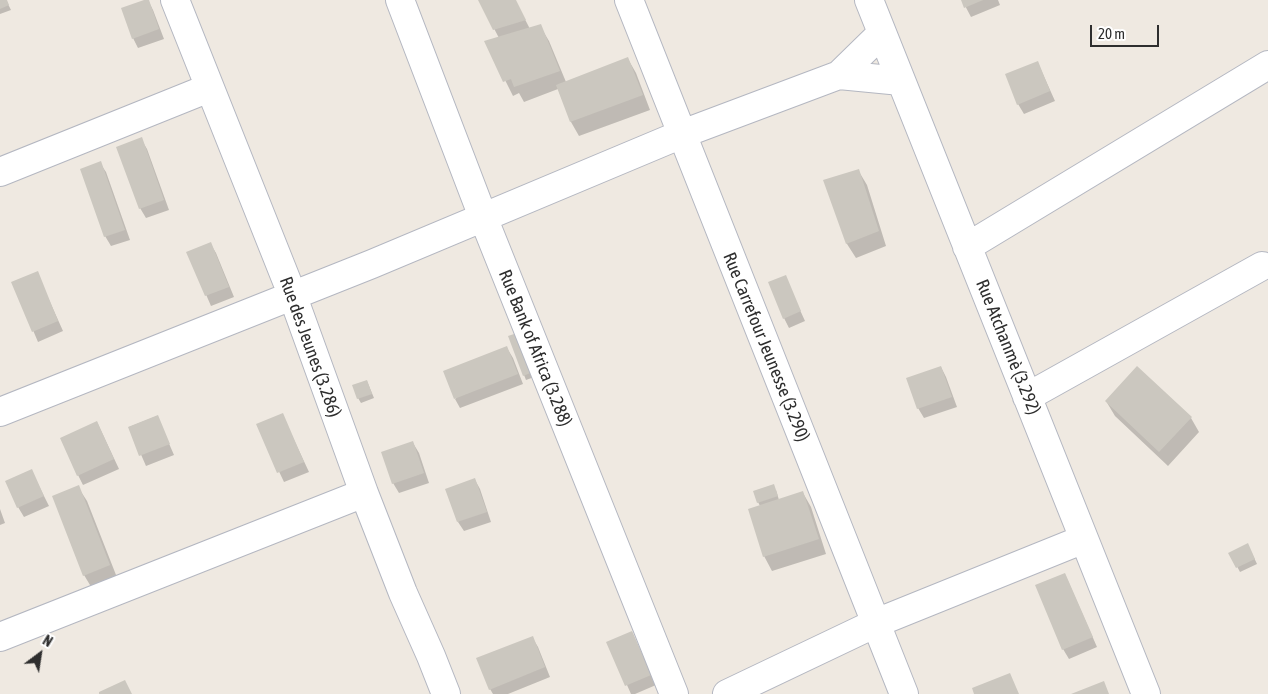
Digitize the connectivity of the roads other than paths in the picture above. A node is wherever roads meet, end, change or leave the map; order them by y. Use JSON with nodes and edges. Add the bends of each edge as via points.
{"nodes":[{"id":1,"x":175,"y":0,"type":"edge"},
{"id":2,"x":400,"y":0,"type":"edge"},
{"id":3,"x":629,"y":0,"type":"edge"},
{"id":4,"x":869,"y":0,"type":"edge"},
{"id":5,"x":882,"y":33,"type":"junction"},
{"id":6,"x":1268,"y":65,"type":"edge"},
{"id":7,"x":839,"y":75,"type":"junction"},
{"id":8,"x":901,"y":82,"type":"junction"},
{"id":9,"x":210,"y":88,"type":"junction"},
{"id":10,"x":682,"y":134,"type":"junction"},
{"id":11,"x":0,"y":172,"type":"edge"},
{"id":12,"x":483,"y":217,"type":"junction"},
{"id":13,"x":967,"y":246,"type":"junction"},
{"id":14,"x":1262,"y":266,"type":"dead end"},
{"id":15,"x":292,"y":294,"type":"junction"},
{"id":16,"x":1027,"y":397,"type":"junction"},
{"id":17,"x":0,"y":412,"type":"edge"},
{"id":18,"x":364,"y":492,"type":"junction"},
{"id":19,"x":1084,"y":539,"type":"junction"},
{"id":20,"x":876,"y":623,"type":"junction"},
{"id":21,"x":0,"y":637,"type":"edge"},
{"id":22,"x":446,"y":694,"type":"edge"},
{"id":23,"x":674,"y":694,"type":"edge"},
{"id":24,"x":726,"y":694,"type":"edge"},
{"id":25,"x":904,"y":694,"type":"edge"},
{"id":26,"x":1146,"y":694,"type":"edge"}],
"edges":[{"from":1,"to":9,"type":"street","name":"Rue des Jeunes (3.286)"},
{"from":2,"to":12,"type":"street","name":"Rue Bank of Africa (3.288)"},
{"from":3,"to":10,"type":"street","name":"Rue Carrefour Jeunesse (3.290)"},
{"from":4,"to":5,"type":"street","name":"Rue Atchanmè (3.292)"},
{"from":5,"to":7,"type":"street"},
{"from":5,"to":8,"type":"street","name":"Rue Atchanmè (3.292)"},
{"from":6,"to":13,"type":"street"},
{"from":7,"to":8,"type":"street"},
{"from":7,"to":10,"type":"street"},
{"from":8,"to":13,"type":"street","name":"Rue Atchanmè (3.292)"},
{"from":9,"to":11,"type":"street"},
{"from":9,"to":15,"type":"street","name":"Rue des Jeunes (3.286)"},
{"from":10,"to":12,"type":"street"},
{"from":10,"to":20,"type":"street","name":"Rue Carrefour Jeunesse (3.290)"},
{"from":12,"to":15,"type":"street"},
{"from":12,"to":23,"type":"street","name":"Rue Bank of Africa (3.288)"},
{"from":13,"to":16,"type":"street","name":"Rue Atchanmè (3.292)"},
{"from":14,"to":16,"type":"street"},
{"from":15,"to":17,"type":"street"},
{"from":15,"to":18,"type":"street","name":"Rue des Jeunes (3.286)"},
{"from":16,"to":19,"type":"street","name":"Rue Atchanmè (3.292)"},
{"from":18,"to":21,"type":"street"},
{"from":18,"to":22,"type":"street","name":"Rue des Jeunes (3.286)"},
{"from":19,"to":20,"type":"street"},
{"from":19,"to":26,"type":"street","name":"Rue Atchanmè (3.292)"},
{"from":20,"to":24,"type":"street"},
{"from":20,"to":25,"type":"street","name":"Rue Carrefour Jeunesse (3.290)"}]}
